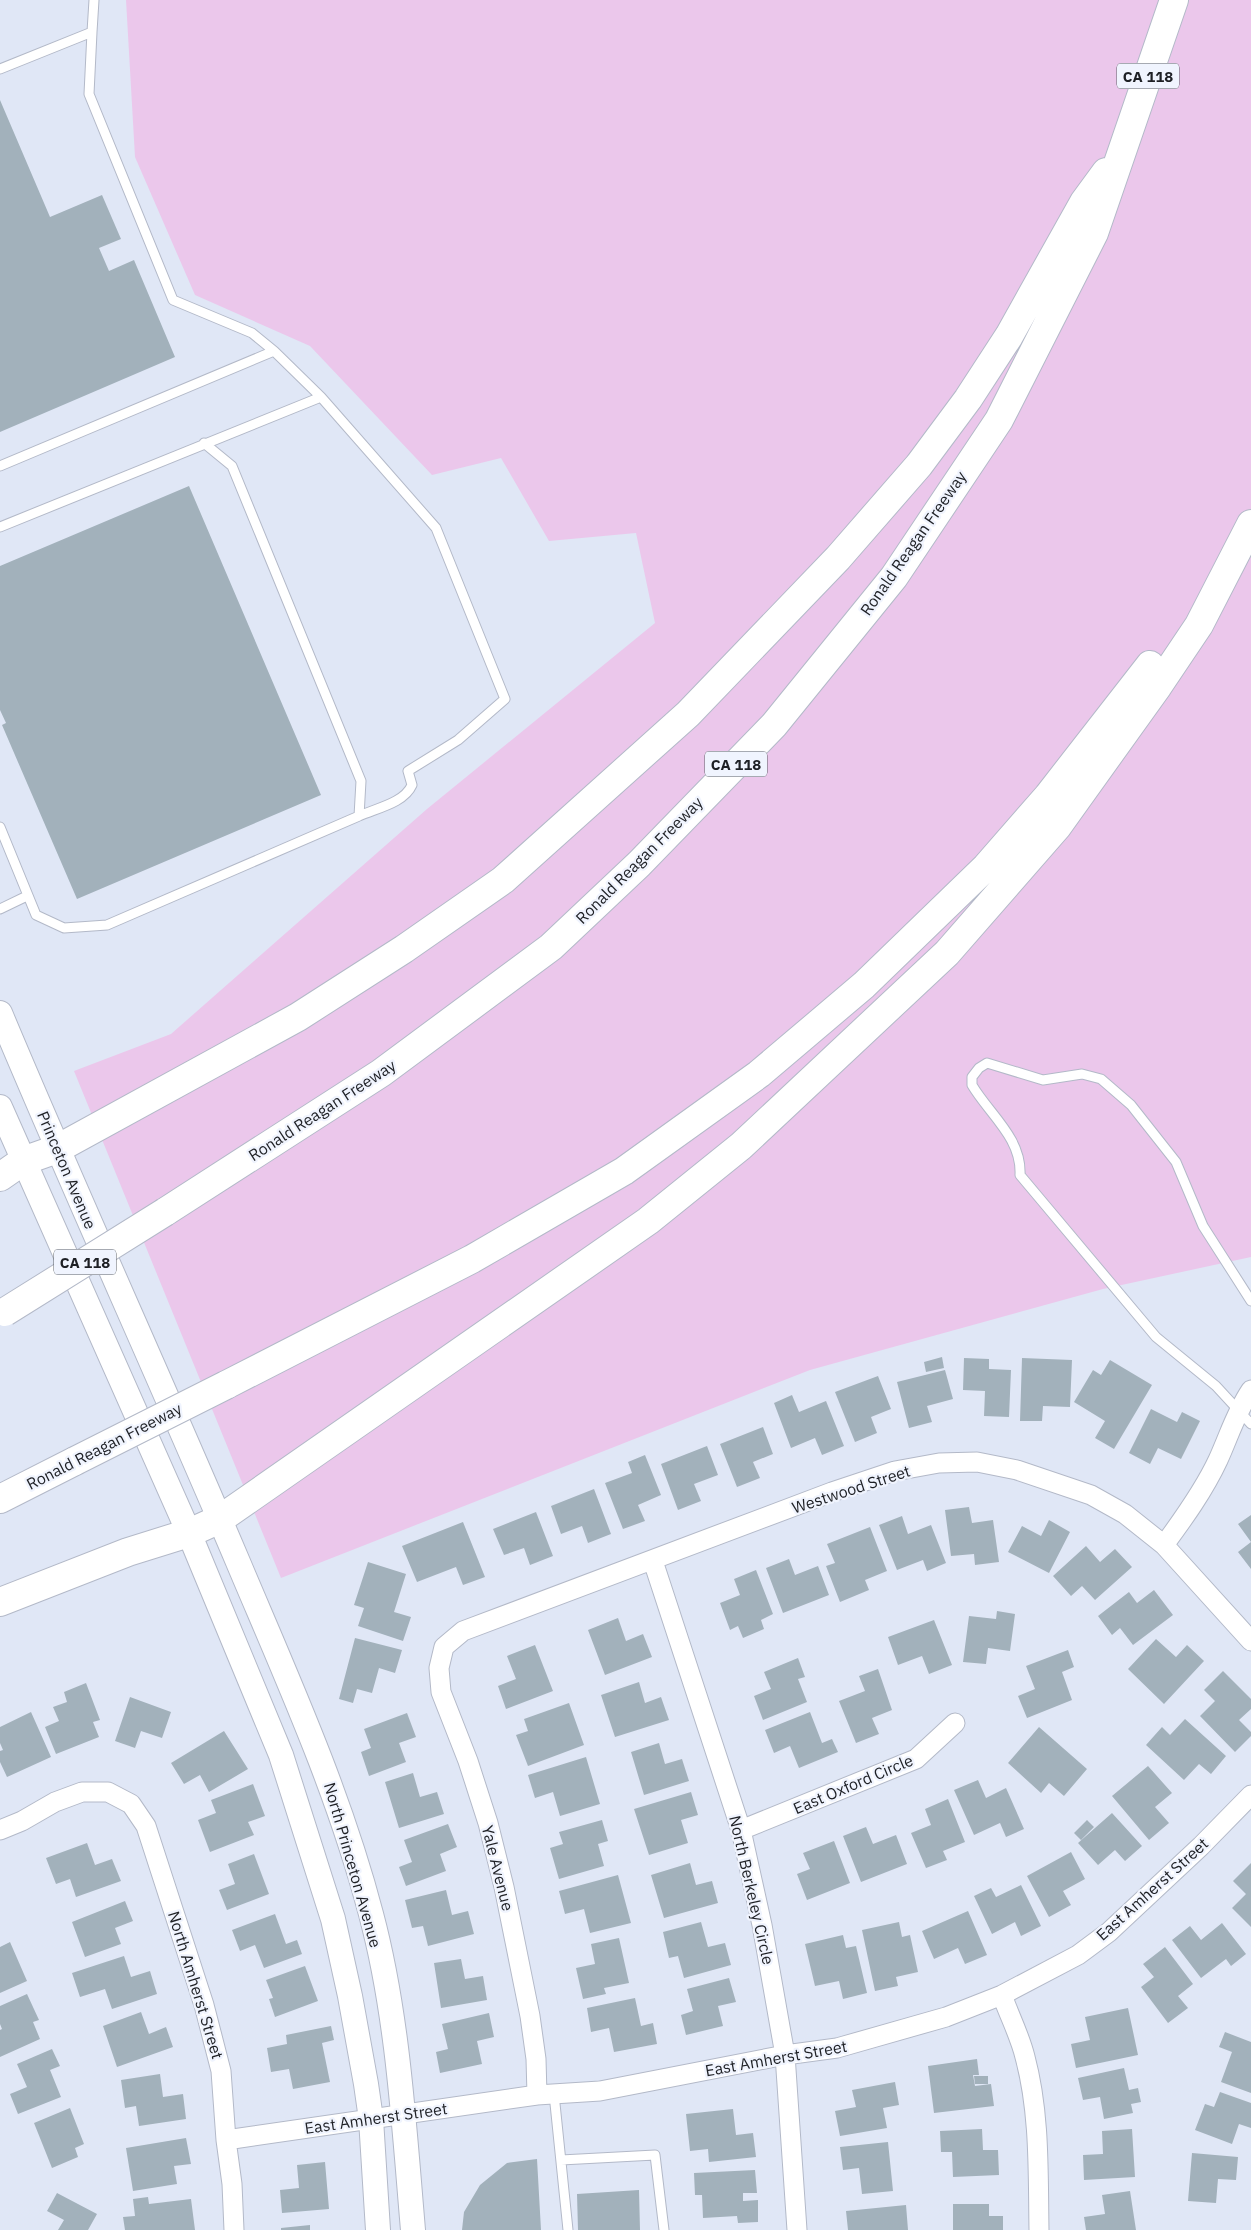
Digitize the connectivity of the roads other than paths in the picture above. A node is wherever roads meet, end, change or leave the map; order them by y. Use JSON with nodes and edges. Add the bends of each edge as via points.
{"nodes":[{"id":1,"x":94,"y":0,"type":"edge"},
{"id":2,"x":1174,"y":0,"type":"edge"},
{"id":3,"x":92,"y":32,"type":"junction"},
{"id":4,"x":0,"y":69,"type":"edge"},
{"id":5,"x":1121,"y":151,"type":"junction"},
{"id":6,"x":274,"y":351,"type":"junction"},
{"id":7,"x":321,"y":397,"type":"junction"},
{"id":8,"x":204,"y":443,"type":"junction"},
{"id":9,"x":0,"y":466,"type":"edge"},
{"id":10,"x":1251,"y":523,"type":"edge"},
{"id":11,"x":0,"y":527,"type":"edge"},
{"id":12,"x":359,"y":816,"type":"junction"},
{"id":13,"x":0,"y":827,"type":"edge"},
{"id":14,"x":27,"y":896,"type":"junction"},
{"id":15,"x":0,"y":909,"type":"edge"},
{"id":16,"x":0,"y":1013,"type":"edge"},
{"id":17,"x":0,"y":1107,"type":"edge"},
{"id":18,"x":57,"y":1149,"type":"junction"},
{"id":19,"x":23,"y":1161,"type":"junction"},
{"id":20,"x":0,"y":1177,"type":"edge"},
{"id":21,"x":1251,"y":1301,"type":"edge"},
{"id":22,"x":2,"y":1313,"type":"edge"},
{"id":23,"x":1251,"y":1390,"type":"edge"},
{"id":24,"x":1245,"y":1417,"type":"edge"},
{"id":25,"x":0,"y":1499,"type":"edge"},
{"id":26,"x":220,"y":1519,"type":"junction"},
{"id":27,"x":189,"y":1532,"type":"junction"},
{"id":28,"x":1164,"y":1545,"type":"junction"},
{"id":29,"x":653,"y":1561,"type":"junction"},
{"id":30,"x":0,"y":1602,"type":"edge"},
{"id":31,"x":1251,"y":1642,"type":"edge"},
{"id":32,"x":444,"y":1647,"type":"joint"},
{"id":33,"x":955,"y":1723,"type":"dead end"},
{"id":34,"x":1251,"y":1795,"type":"edge"},
{"id":35,"x":0,"y":1830,"type":"edge"},
{"id":36,"x":741,"y":1830,"type":"junction"},
{"id":37,"x":1002,"y":1995,"type":"junction"},
{"id":38,"x":785,"y":2055,"type":"junction"},
{"id":39,"x":545,"y":2095,"type":"junction"},
{"id":40,"x":403,"y":2116,"type":"junction"},
{"id":41,"x":370,"y":2119,"type":"junction"},
{"id":42,"x":226,"y":2140,"type":"junction"},
{"id":43,"x":561,"y":2160,"type":"junction"},
{"id":44,"x":234,"y":2230,"type":"edge"},
{"id":45,"x":378,"y":2230,"type":"edge"},
{"id":46,"x":413,"y":2230,"type":"edge"},
{"id":47,"x":568,"y":2230,"type":"edge"},
{"id":48,"x":664,"y":2230,"type":"edge"},
{"id":49,"x":797,"y":2230,"type":"edge"},
{"id":50,"x":1038,"y":2230,"type":"edge"}],
"edges":[{"from":1,"to":3,"type":"lane"},
{"from":2,"to":5,"type":"highway","name":"Ronald Reagan Freeway","number":"CA 118"},
{"from":3,"to":4,"type":"lane"},
{"from":3,"to":6,"type":"lane","via":[[89,94],[173,300],[252,333]]},
{"from":5,"to":18,"type":"highway","via":[[1084,202],[1009,336],[919,465],[838,558],[688,714],[503,880],[412,944],[298,1016]]},
{"from":5,"to":22,"type":"highway","name":"Ronald Reagan Freeway","number":"CA 118","bridge":true,"via":[[1094,233],[999,420],[894,577],[774,724],[639,864],[551,947],[381,1073]]},
{"from":6,"to":7,"type":"lane"},
{"from":6,"to":9,"type":"lane"},
{"from":7,"to":8,"type":"lane"},
{"from":7,"to":12,"type":"lane","via":[[436,528],[505,699],[458,740],[408,771],[412,785],[403,798]]},
{"from":8,"to":11,"type":"lane"},
{"from":8,"to":12,"type":"lane","via":[[232,466],[361,781]]},
{"from":10,"to":25,"type":"highway","name":"Ronald Reagan Freeway","bridge":true,"via":[[1140,680],[1048,796],[986,867],[864,985],[759,1074],[624,1171],[472,1259]]},
{"from":10,"to":26,"type":"highway","via":[[1199,625],[1158,686],[1057,827],[947,953],[741,1146],[648,1221]]},
{"from":12,"to":14,"type":"lane","via":[[107,925],[64,928],[36,915]]},
{"from":13,"to":14,"type":"lane"},
{"from":14,"to":15,"type":"lane"},
{"from":16,"to":18,"type":"street","name":"Princeton Avenue"},
{"from":17,"to":19,"type":"street"},
{"from":18,"to":19,"type":"highway"},
{"from":18,"to":26,"type":"street","name":"Princeton Avenue"},
{"from":19,"to":20,"type":"highway"},
{"from":19,"to":27,"type":"street"},
{"from":21,"to":24,"type":"lane","via":[[1203,1226],[1176,1162],[1131,1105],[1101,1079],[1082,1074],[1043,1080],[998,1065],[987,1064],[979,1068],[972,1077],[972,1085],[1016,1148],[1020,1175],[1156,1337],[1216,1386]]},
{"from":23,"to":24,"type":"street"},
{"from":24,"to":28,"type":"street","via":[[1189,1511]]},
{"from":26,"to":27,"type":"highway"},
{"from":26,"to":40,"type":"street","name":"North Princeton Avenue","via":[[340,1810],[372,1916]]},
{"from":27,"to":30,"type":"highway"},
{"from":27,"to":41,"type":"street","via":[[281,1755],[309,1839],[333,1919]]},
{"from":28,"to":29,"type":"street","name":"Westwood Street","via":[[1125,1514],[1091,1495],[1017,1470],[976,1462],[939,1463],[895,1471],[832,1492]]},
{"from":28,"to":31,"type":"street","name":"Westwood Street"},
{"from":29,"to":32,"type":"street","name":"Westwood Street","via":[[463,1631]]},
{"from":29,"to":36,"type":"street","name":"North Berkeley Circle"},
{"from":32,"to":39,"type":"street","name":"Yale Avenue","via":[[439,1668],[441,1692],[488,1824],[504,1887]]},
{"from":33,"to":36,"type":"street","name":"East Oxford Circle","via":[[916,1759]]},
{"from":34,"to":37,"type":"street","name":"East Amherst Street","via":[[1109,1932],[1078,1955]]},
{"from":35,"to":42,"type":"street","name":"North Amherst Street","via":[[82,1792],[108,1792],[131,1804],[146,1826],[204,2005],[219,2061]]},
{"from":36,"to":38,"type":"street","name":"North Berkeley Circle"},
{"from":37,"to":38,"type":"street","name":"East Amherst Street","via":[[895,2033],[837,2048]]},
{"from":37,"to":50,"type":"street","via":[[1025,2056],[1034,2107]]},
{"from":38,"to":39,"type":"street","name":"East Amherst Street","via":[[600,2091]]},
{"from":38,"to":49,"type":"street","name":"North Berkeley Circle"},
{"from":39,"to":40,"type":"street","name":"East Amherst Street"},
{"from":39,"to":43,"type":"lane"},
{"from":40,"to":41,"type":"street","name":"East Amherst Street"},
{"from":40,"to":46,"type":"street","name":"North Princeton Avenue"},
{"from":41,"to":42,"type":"street","name":"East Amherst Street"},
{"from":41,"to":45,"type":"street"},
{"from":42,"to":44,"type":"street","name":"North Amherst Street"},
{"from":43,"to":47,"type":"lane"},
{"from":43,"to":48,"type":"lane","via":[[655,2155]]}]}
